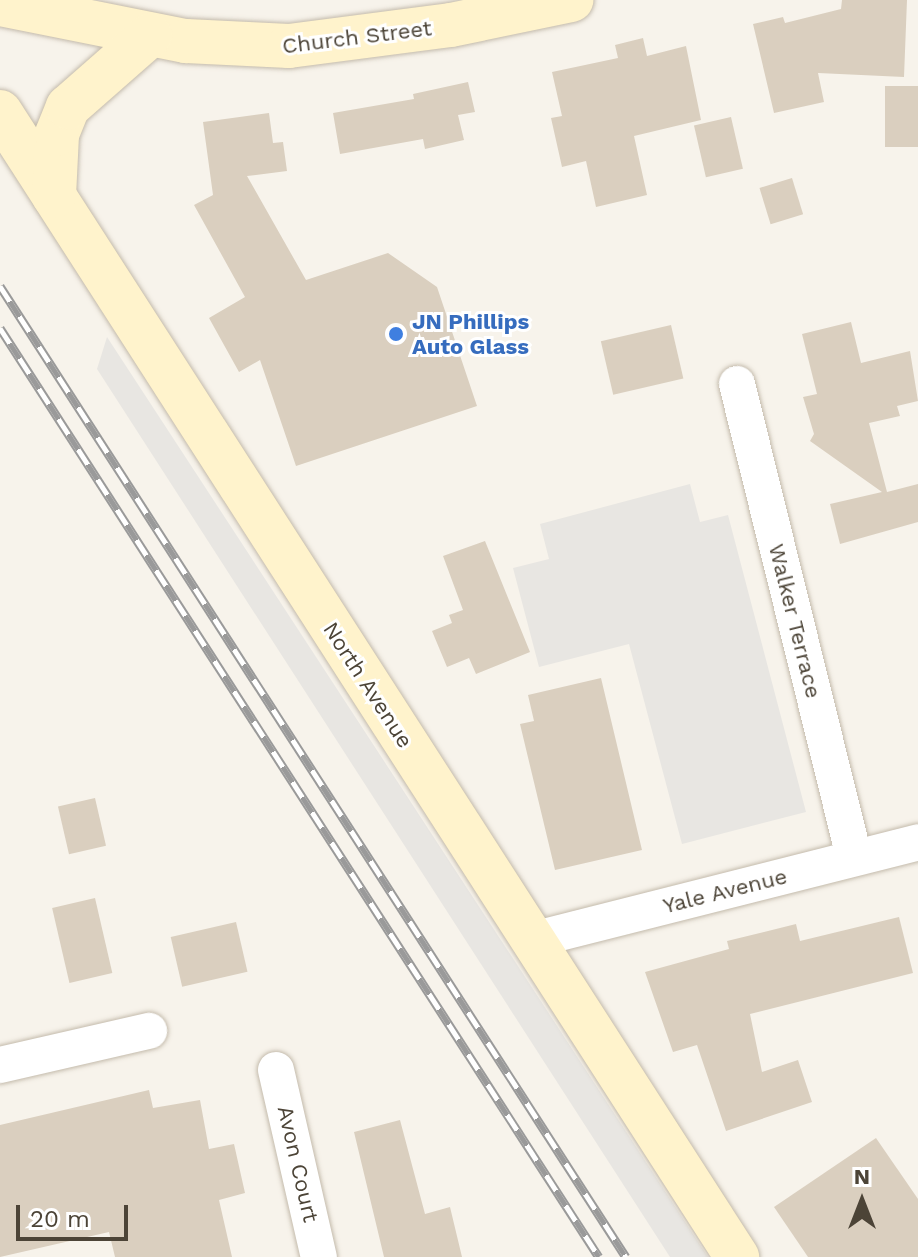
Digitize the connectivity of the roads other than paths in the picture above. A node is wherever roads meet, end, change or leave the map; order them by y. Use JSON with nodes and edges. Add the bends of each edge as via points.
{"nodes":[{"id":1,"x":571,"y":0,"type":"edge"},
{"id":2,"x":0,"y":4,"type":"edge"},
{"id":3,"x":150,"y":35,"type":"junction"},
{"id":4,"x":0,"y":112,"type":"edge"},
{"id":5,"x":54,"y":196,"type":"junction"},
{"id":6,"x":737,"y":384,"type":"dead end"},
{"id":7,"x":918,"y":842,"type":"edge"},
{"id":8,"x":854,"y":858,"type":"junction"},
{"id":9,"x":532,"y":940,"type":"junction"},
{"id":10,"x":149,"y":1031,"type":"dead end"},
{"id":11,"x":0,"y":1065,"type":"edge"},
{"id":12,"x":276,"y":1070,"type":"dead end"},
{"id":13,"x":319,"y":1257,"type":"edge"},
{"id":14,"x":737,"y":1257,"type":"edge"}],
"edges":[{"from":1,"to":3,"type":"main road","name":"Church Street","via":[[319,45],[224,45]]},
{"from":2,"to":3,"type":"main road","name":"Church Street"},
{"from":3,"to":5,"type":"main road","via":[[68,107],[57,134]]},
{"from":4,"to":5,"type":"main road","name":"North Avenue"},
{"from":5,"to":9,"type":"main road","name":"North Avenue"},
{"from":6,"to":8,"type":"street","name":"Walker Terrace"},
{"from":7,"to":8,"type":"street","name":"Yale Avenue"},
{"from":8,"to":9,"type":"street","name":"Yale Avenue"},
{"from":9,"to":14,"type":"main road","name":"North Avenue"},
{"from":10,"to":11,"type":"street"},
{"from":12,"to":13,"type":"street","name":"Avon Court"}]}
